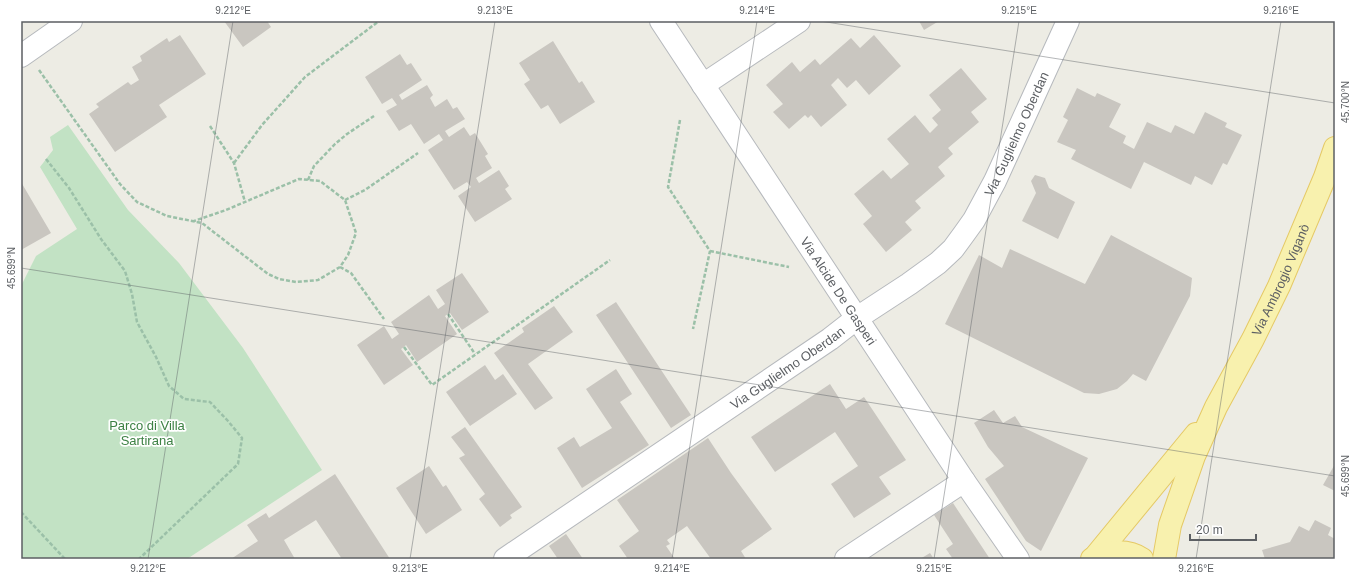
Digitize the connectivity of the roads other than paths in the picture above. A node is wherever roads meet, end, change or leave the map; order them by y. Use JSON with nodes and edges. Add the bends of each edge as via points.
{"nodes":[{"id":1,"x":661,"y":21,"type":"edge"},
{"id":2,"x":799,"y":21,"type":"edge"},
{"id":3,"x":1068,"y":21,"type":"edge"},
{"id":4,"x":61,"y":24,"type":"edge"},
{"id":5,"x":24,"y":54,"type":"edge"},
{"id":6,"x":703,"y":85,"type":"junction"},
{"id":7,"x":1335,"y":148,"type":"edge"},
{"id":8,"x":857,"y":318,"type":"junction"},
{"id":9,"x":1216,"y":407,"type":"junction"},
{"id":10,"x":964,"y":481,"type":"junction"},
{"id":11,"x":1093,"y":558,"type":"edge"},
{"id":12,"x":505,"y":559,"type":"edge"},
{"id":13,"x":846,"y":559,"type":"edge"},
{"id":14,"x":1018,"y":559,"type":"edge"},
{"id":15,"x":1142,"y":559,"type":"edge"},
{"id":16,"x":1164,"y":559,"type":"edge"}],
"edges":[{"from":1,"to":6,"type":"street","name":"Via Alcide De Gasperi"},
{"from":2,"to":6,"type":"street"},
{"from":3,"to":8,"type":"street","name":"Via Guglielmo Oberdan","via":[[995,181],[974,220],[953,249],[938,263]]},
{"from":4,"to":5,"type":"street"},
{"from":6,"to":8,"type":"street","name":"Via Alcide De Gasperi"},
{"from":7,"to":9,"type":"main road","name":"Via Ambrogio Viganò","via":[[1279,286]]},
{"from":8,"to":10,"type":"street","name":"Via Alcide De Gasperi"},
{"from":8,"to":12,"type":"street","name":"Via Guglielmo Oberdan","via":[[830,339]]},
{"from":9,"to":11,"type":"main road","name":"Via Ambrogio Viganò"},
{"from":9,"to":16,"type":"main road","name":"Via Ambrogio Viganò","via":[[1194,456],[1176,506]]},
{"from":10,"to":13,"type":"street"},
{"from":10,"to":14,"type":"street","name":"Via Alcide De Gasperi"},
{"from":11,"to":15,"type":"main road","via":[[1124,552]]}]}
